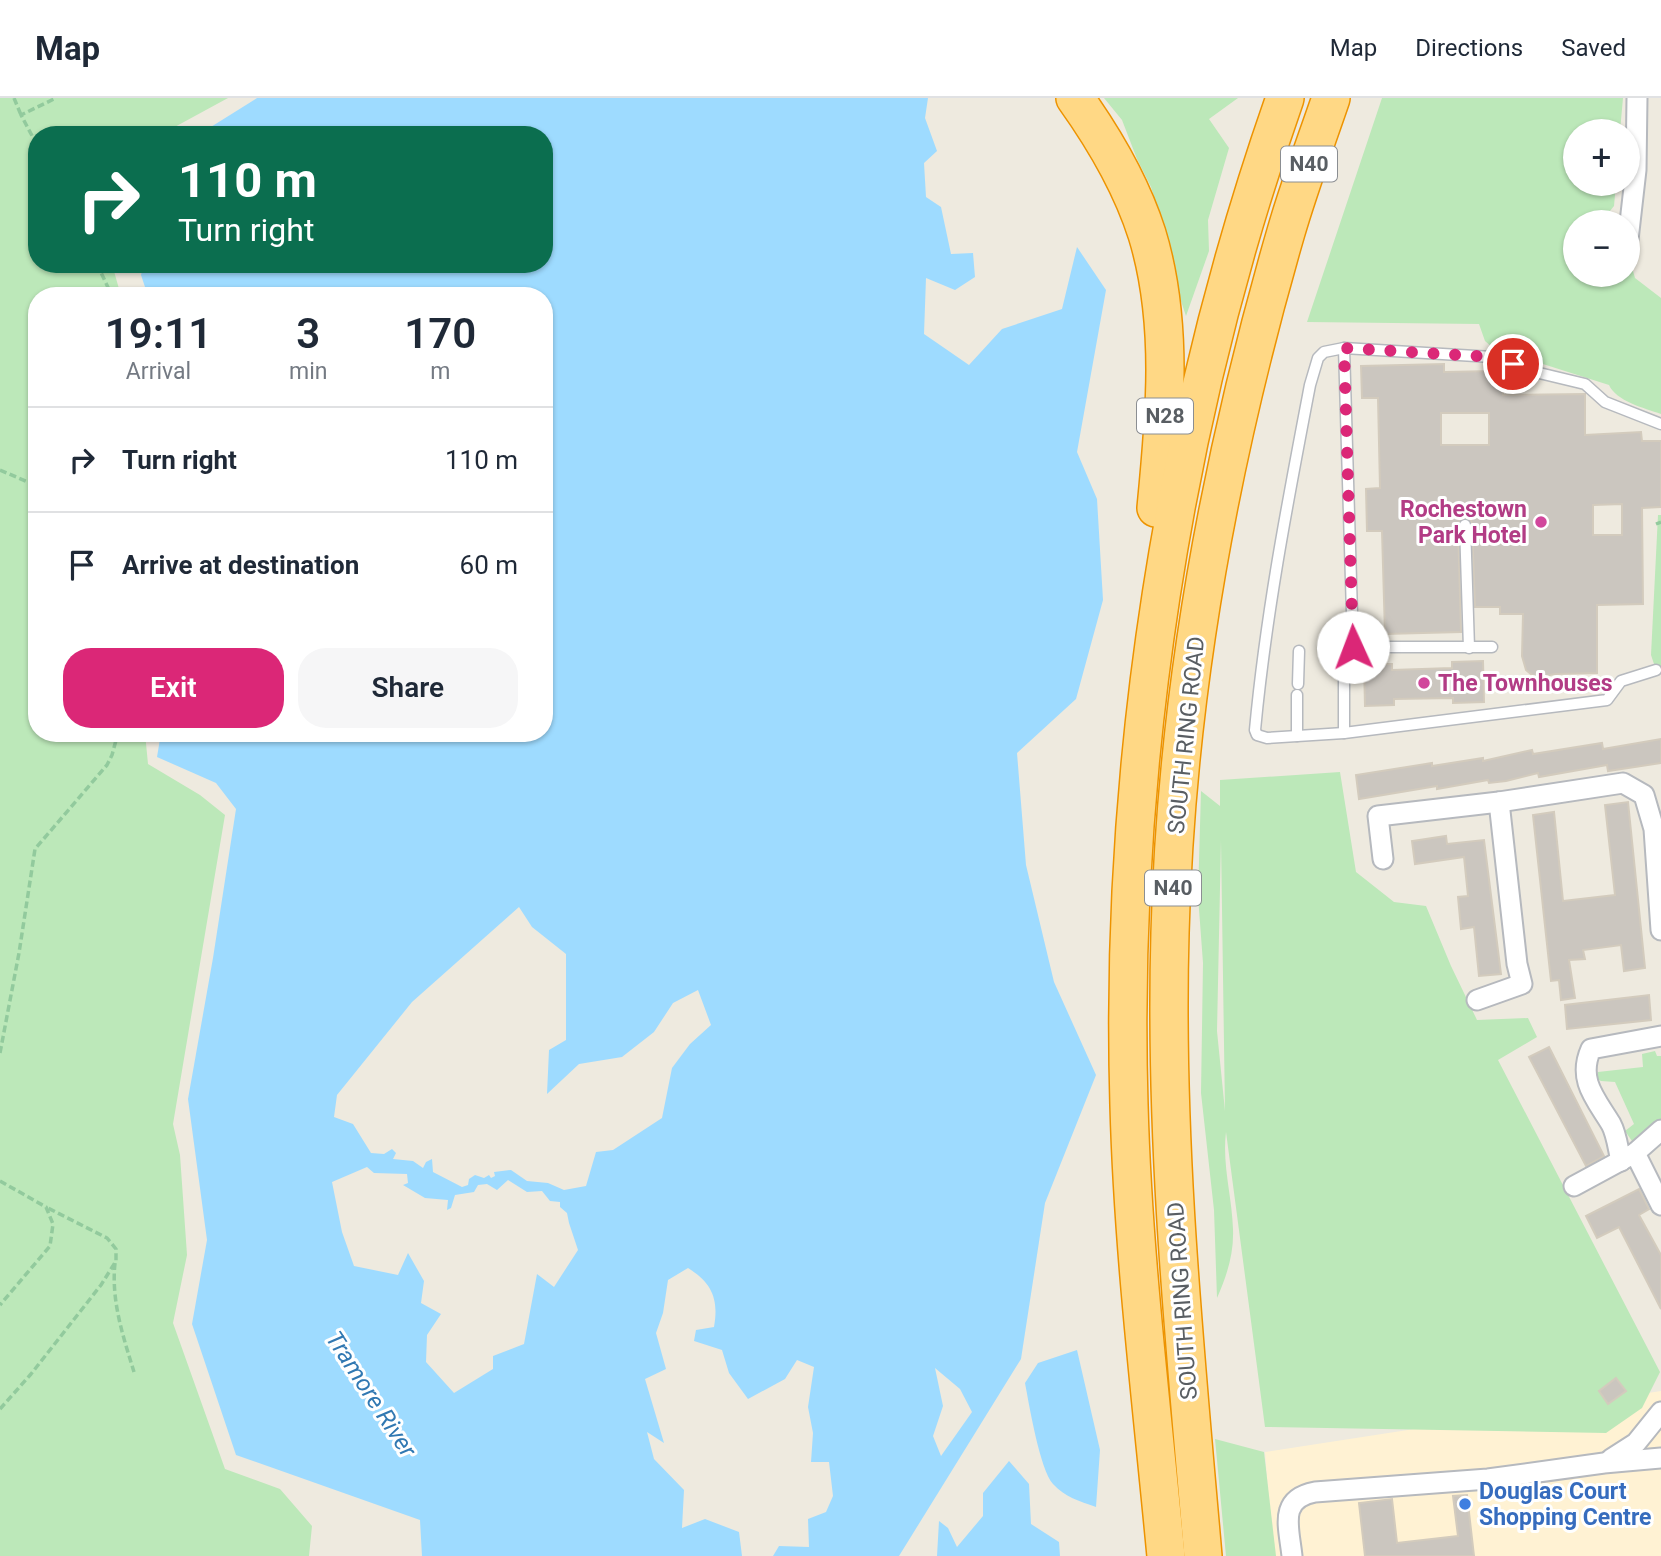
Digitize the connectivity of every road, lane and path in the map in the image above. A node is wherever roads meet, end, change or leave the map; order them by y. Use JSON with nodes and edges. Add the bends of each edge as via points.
{"nodes":[{"id":1,"x":14,"y":98,"type":"edge"},
{"id":2,"x":56,"y":98,"type":"edge"},
{"id":3,"x":1075,"y":98,"type":"edge"},
{"id":4,"x":1285,"y":98,"type":"edge"},
{"id":5,"x":1331,"y":98,"type":"edge"},
{"id":6,"x":1340,"y":98,"type":"edge"},
{"id":7,"x":1637,"y":98,"type":"edge"},
{"id":8,"x":21,"y":115,"type":"junction"},
{"id":9,"x":28,"y":128,"type":"edge"},
{"id":10,"x":1631,"y":210,"type":"edge"},
{"id":11,"x":1287,"y":229,"type":"junction"},
{"id":12,"x":1344,"y":348,"type":"junction"},
{"id":13,"x":1661,"y":424,"type":"edge"},
{"id":14,"x":0,"y":470,"type":"edge"},
{"id":15,"x":28,"y":482,"type":"edge"},
{"id":16,"x":1465,"y":525,"type":"dead end"},
{"id":17,"x":1353,"y":647,"type":"junction"},
{"id":18,"x":1492,"y":647,"type":"dead end"},
{"id":19,"x":1469,"y":648,"type":"junction"},
{"id":20,"x":1299,"y":651,"type":"dead end"},
{"id":21,"x":1656,"y":670,"type":"dead end"},
{"id":22,"x":1344,"y":733,"type":"junction"},
{"id":23,"x":1297,"y":736,"type":"junction"},
{"id":24,"x":116,"y":742,"type":"edge"},
{"id":25,"x":1140,"y":754,"type":"junction"},
{"id":26,"x":1499,"y":802,"type":"junction"},
{"id":27,"x":1657,"y":829,"type":"edge"},
{"id":28,"x":1383,"y":859,"type":"dead end"},
{"id":29,"x":1661,"y":930,"type":"edge"},
{"id":30,"x":1478,"y":1000,"type":"dead end"},
{"id":31,"x":1661,"y":1036,"type":"edge"},
{"id":32,"x":0,"y":1053,"type":"edge"},
{"id":33,"x":1661,"y":1130,"type":"edge"},
{"id":34,"x":1628,"y":1157,"type":"junction"},
{"id":35,"x":0,"y":1181,"type":"edge"},
{"id":36,"x":1574,"y":1186,"type":"dead end"},
{"id":37,"x":1661,"y":1205,"type":"edge"},
{"id":38,"x":46,"y":1207,"type":"junction"},
{"id":39,"x":116,"y":1261,"type":"junction"},
{"id":40,"x":0,"y":1305,"type":"edge"},
{"id":41,"x":134,"y":1372,"type":"dead end"},
{"id":42,"x":0,"y":1409,"type":"edge"},
{"id":43,"x":1661,"y":1412,"type":"edge"},
{"id":44,"x":1661,"y":1458,"type":"edge"},
{"id":45,"x":1604,"y":1463,"type":"junction"},
{"id":46,"x":1166,"y":1556,"type":"edge"},
{"id":47,"x":1203,"y":1556,"type":"edge"},
{"id":48,"x":1292,"y":1556,"type":"edge"}],
"edges":[{"from":1,"to":8,"type":"path"},
{"from":2,"to":8,"type":"path"},
{"from":3,"to":25,"type":"highway","number":"N28","via":[[1130,188],[1147,234],[1164,332],[1165,417],[1145,606]]},
{"from":4,"to":25,"type":"highway","name":"SOUTH RING ROAD","number":"N40","via":[[1212,342],[1158,615]]},
{"from":5,"to":11,"type":"highway","name":"SOUTH RING ROAD","number":"N40"},
{"from":6,"to":11,"type":"highway"},
{"from":7,"to":10,"type":"street"},
{"from":8,"to":9,"type":"path"},
{"from":11,"to":47,"type":"highway","name":"SOUTH RING ROAD","number":"N40","via":[[1224,478],[1197,629],[1177,812],[1170,932],[1170,1089],[1178,1254]]},
{"from":12,"to":13,"type":"lane","via":[[1492,357],[1585,384],[1605,402]]},
{"from":12,"to":17,"type":"lane"},
{"from":12,"to":23,"type":"lane","via":[[1324,352],[1314,371],[1263,650],[1255,730],[1267,738]]},
{"from":14,"to":15,"type":"path"},
{"from":16,"to":19,"type":"lane"},
{"from":17,"to":19,"type":"lane"},
{"from":17,"to":22,"type":"lane","via":[[1344,654]]},
{"from":18,"to":19,"type":"lane"},
{"from":20,"to":23,"type":"lane"},
{"from":21,"to":22,"type":"lane","via":[[1621,681],[1607,699]]},
{"from":22,"to":23,"type":"lane"},
{"from":24,"to":32,"type":"path","via":[[107,765],[35,849]]},
{"from":25,"to":46,"type":"highway","name":"SOUTH RING ROAD","number":"N40","via":[[1130,915],[1129,1103],[1134,1208]]},
{"from":26,"to":27,"type":"street","via":[[1623,783],[1644,795]]},
{"from":26,"to":28,"type":"street","via":[[1378,816]]},
{"from":26,"to":30,"type":"street","via":[[1522,984]]},
{"from":27,"to":29,"type":"street"},
{"from":31,"to":34,"type":"street","via":[[1591,1049],[1585,1063],[1591,1096]]},
{"from":33,"to":34,"type":"street"},
{"from":34,"to":36,"type":"street"},
{"from":34,"to":37,"type":"street"},
{"from":35,"to":38,"type":"path"},
{"from":38,"to":39,"type":"path","via":[[107,1238],[116,1249]]},
{"from":38,"to":40,"type":"path","via":[[53,1224],[50,1246]]},
{"from":39,"to":41,"type":"path","via":[[117,1312]]},
{"from":39,"to":42,"type":"path","via":[[85,1307]]},
{"from":43,"to":45,"type":"street","via":[[1636,1443]]},
{"from":44,"to":45,"type":"street"},
{"from":45,"to":48,"type":"street","via":[[1488,1479],[1300,1495],[1289,1511]]}]}
